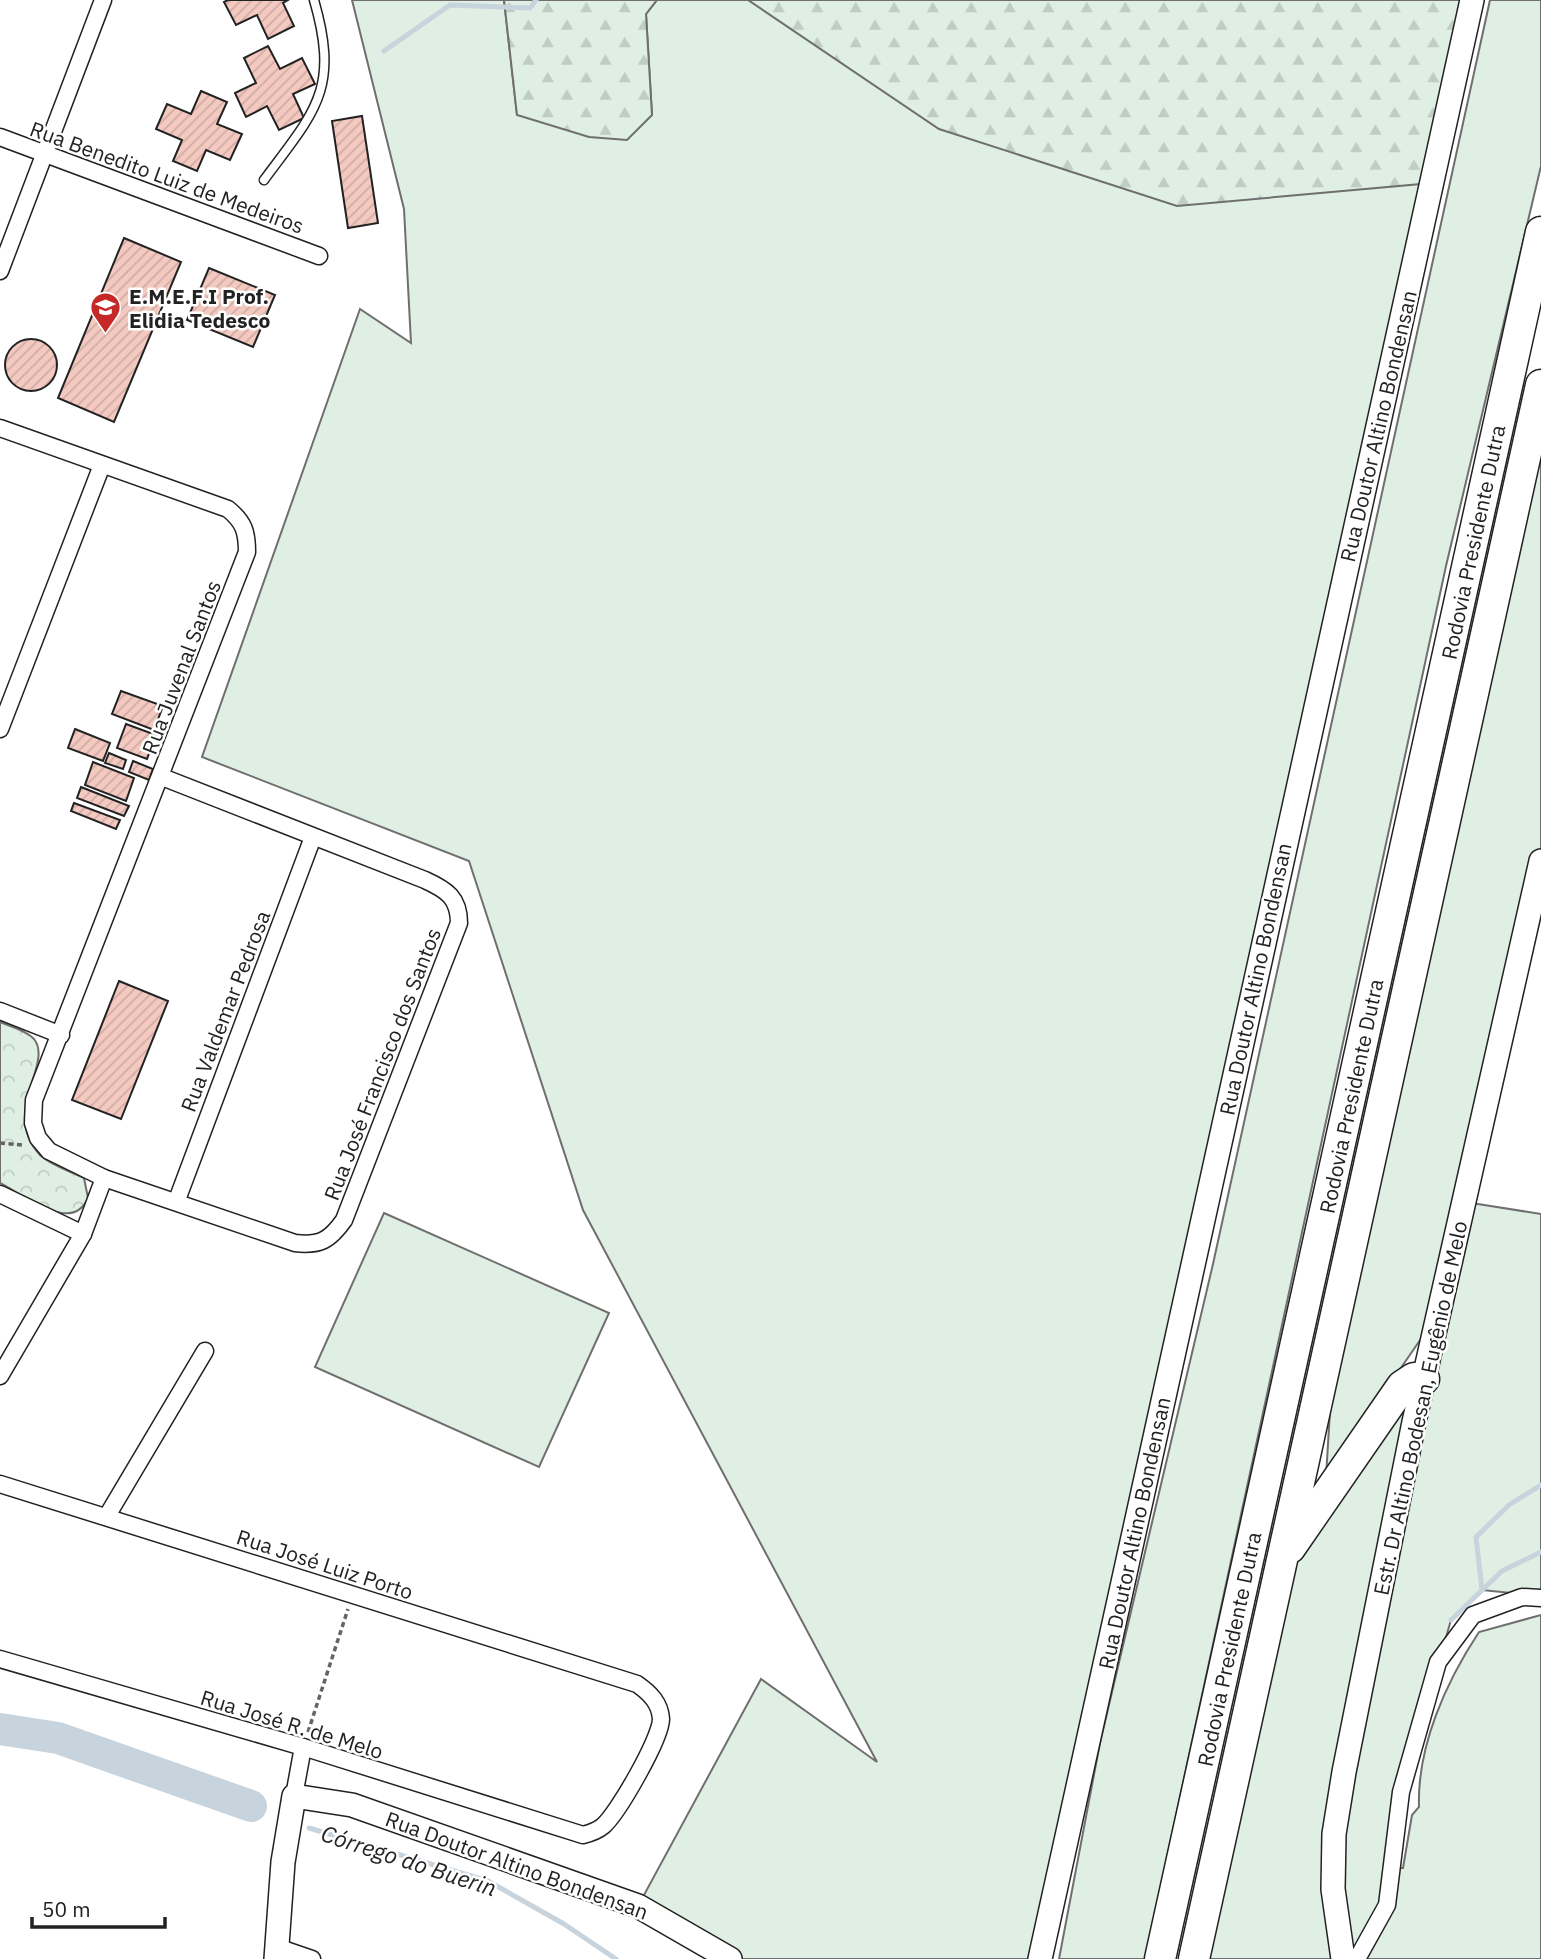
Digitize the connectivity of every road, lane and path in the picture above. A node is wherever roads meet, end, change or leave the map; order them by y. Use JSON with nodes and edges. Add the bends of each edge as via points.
{"nodes":[{"id":1,"x":103,"y":0,"type":"edge"},
{"id":2,"x":314,"y":0,"type":"edge"},
{"id":3,"x":1472,"y":0,"type":"edge"},
{"id":4,"x":0,"y":137,"type":"edge"},
{"id":5,"x":45,"y":154,"type":"junction"},
{"id":6,"x":264,"y":180,"type":"dead end"},
{"id":7,"x":1541,"y":232,"type":"edge"},
{"id":8,"x":319,"y":256,"type":"dead end"},
{"id":9,"x":0,"y":271,"type":"edge"},
{"id":10,"x":1541,"y":385,"type":"edge"},
{"id":11,"x":0,"y":428,"type":"edge"},
{"id":12,"x":102,"y":464,"type":"junction"},
{"id":13,"x":0,"y":729,"type":"edge"},
{"id":14,"x":162,"y":777,"type":"junction"},
{"id":15,"x":313,"y":837,"type":"junction"},
{"id":16,"x":1541,"y":861,"type":"edge"},
{"id":17,"x":0,"y":1011,"type":"edge"},
{"id":18,"x":61,"y":1035,"type":"junction"},
{"id":19,"x":38,"y":1138,"type":"junction"},
{"id":20,"x":0,"y":1143,"type":"edge"},
{"id":21,"x":104,"y":1178,"type":"junction"},
{"id":22,"x":0,"y":1194,"type":"edge"},
{"id":23,"x":177,"y":1200,"type":"junction"},
{"id":24,"x":83,"y":1234,"type":"junction"},
{"id":25,"x":205,"y":1351,"type":"dead end"},
{"id":26,"x":0,"y":1376,"type":"edge"},
{"id":27,"x":1424,"y":1379,"type":"junction"},
{"id":28,"x":0,"y":1484,"type":"edge"},
{"id":29,"x":107,"y":1516,"type":"junction"},
{"id":30,"x":1282,"y":1560,"type":"junction"},
{"id":31,"x":352,"y":1594,"type":"junction"},
{"id":32,"x":1541,"y":1598,"type":"edge"},
{"id":33,"x":0,"y":1658,"type":"edge"},
{"id":34,"x":303,"y":1747,"type":"junction"},
{"id":35,"x":294,"y":1796,"type":"junction"},
{"id":36,"x":572,"y":1832,"type":"joint"},
{"id":37,"x":276,"y":1953,"type":"edge"},
{"id":38,"x":312,"y":1959,"type":"edge"},
{"id":39,"x":730,"y":1959,"type":"edge"},
{"id":40,"x":1040,"y":1959,"type":"edge"},
{"id":41,"x":1160,"y":1959,"type":"edge"},
{"id":42,"x":1194,"y":1959,"type":"edge"},
{"id":43,"x":1343,"y":1959,"type":"edge"},
{"id":44,"x":1357,"y":1959,"type":"edge"}],
"edges":[{"from":1,"to":5,"type":"street"},
{"from":2,"to":6,"type":"lane","via":[[324,48],[322,91],[308,120]]},
{"from":3,"to":40,"type":"street","name":"Rua Doutor Altino Bondensan"},
{"from":4,"to":5,"type":"street","name":"Rua Benedito Luiz de Medeiros"},
{"from":5,"to":8,"type":"street","name":"Rua Benedito Luiz de Medeiros"},
{"from":5,"to":9,"type":"street"},
{"from":7,"to":41,"type":"highway","name":"Rodovia Presidente Dutra"},
{"from":10,"to":30,"type":"highway","name":"Rodovia Presidente Dutra"},
{"from":11,"to":12,"type":"street","name":"Rua Juvenal Santos"},
{"from":12,"to":13,"type":"street"},
{"from":12,"to":14,"type":"street","name":"Rua Juvenal Santos","via":[[228,509],[241,519],[247,534],[247,552]]},
{"from":14,"to":15,"type":"street","name":"Rua José Francisco dos Santos"},
{"from":14,"to":18,"type":"street","name":"Rua Juvenal Santos"},
{"from":15,"to":23,"type":"street","name":"Rua Valdemar Pedrosa"},
{"from":15,"to":23,"type":"street","name":"Rua José Francisco dos Santos","via":[[438,886],[452,895],[459,907],[458,923],[344,1220],[332,1237],[314,1246],[295,1243]]},
{"from":16,"to":27,"type":"street","name":"Estr. Dr Altino Bodesan, Eugênio de Melo"},
{"from":17,"to":18,"type":"street"},
{"from":18,"to":19,"type":"street","name":"Rua Juvenal Santos","via":[[32,1111]]},
{"from":19,"to":20,"type":"path","via":[[22,1145]]},
{"from":19,"to":21,"type":"street","name":"Rua José Francisco dos Santos","via":[[49,1151]]},
{"from":21,"to":23,"type":"street","name":"Rua José Francisco dos Santos"},
{"from":21,"to":24,"type":"street"},
{"from":22,"to":24,"type":"street"},
{"from":24,"to":26,"type":"street"},
{"from":25,"to":29,"type":"street"},
{"from":27,"to":30,"type":"highway","via":[[1414,1378],[1402,1386]]},
{"from":27,"to":43,"type":"street","name":"Estr. Dr Altino Bodesan, Eugênio de Melo","via":[[1334,1834],[1333,1889]]},
{"from":28,"to":29,"type":"street","name":"Rua José Luiz Porto"},
{"from":29,"to":31,"type":"street","name":"Rua José Luiz Porto"},
{"from":30,"to":42,"type":"highway","name":"Rodovia Presidente Dutra"},
{"from":31,"to":34,"type":"path"},
{"from":31,"to":36,"type":"street","name":"Rua José Luiz Porto","via":[[637,1684],[650,1693],[661,1720],[657,1737],[603,1826],[583,1835]]},
{"from":32,"to":44,"type":"street","via":[[1522,1597],[1473,1615],[1438,1662],[1401,1792],[1387,1905]]},
{"from":33,"to":34,"type":"street","name":"Rua José R. de Melo"},
{"from":34,"to":35,"type":"street"},
{"from":34,"to":36,"type":"street","name":"Rua José R. de Melo"},
{"from":35,"to":37,"type":"street"},
{"from":35,"to":39,"type":"street","name":"Rua Doutor Altino Bondensan","via":[[352,1805],[638,1906]]},
{"from":37,"to":38,"type":"street"}]}
